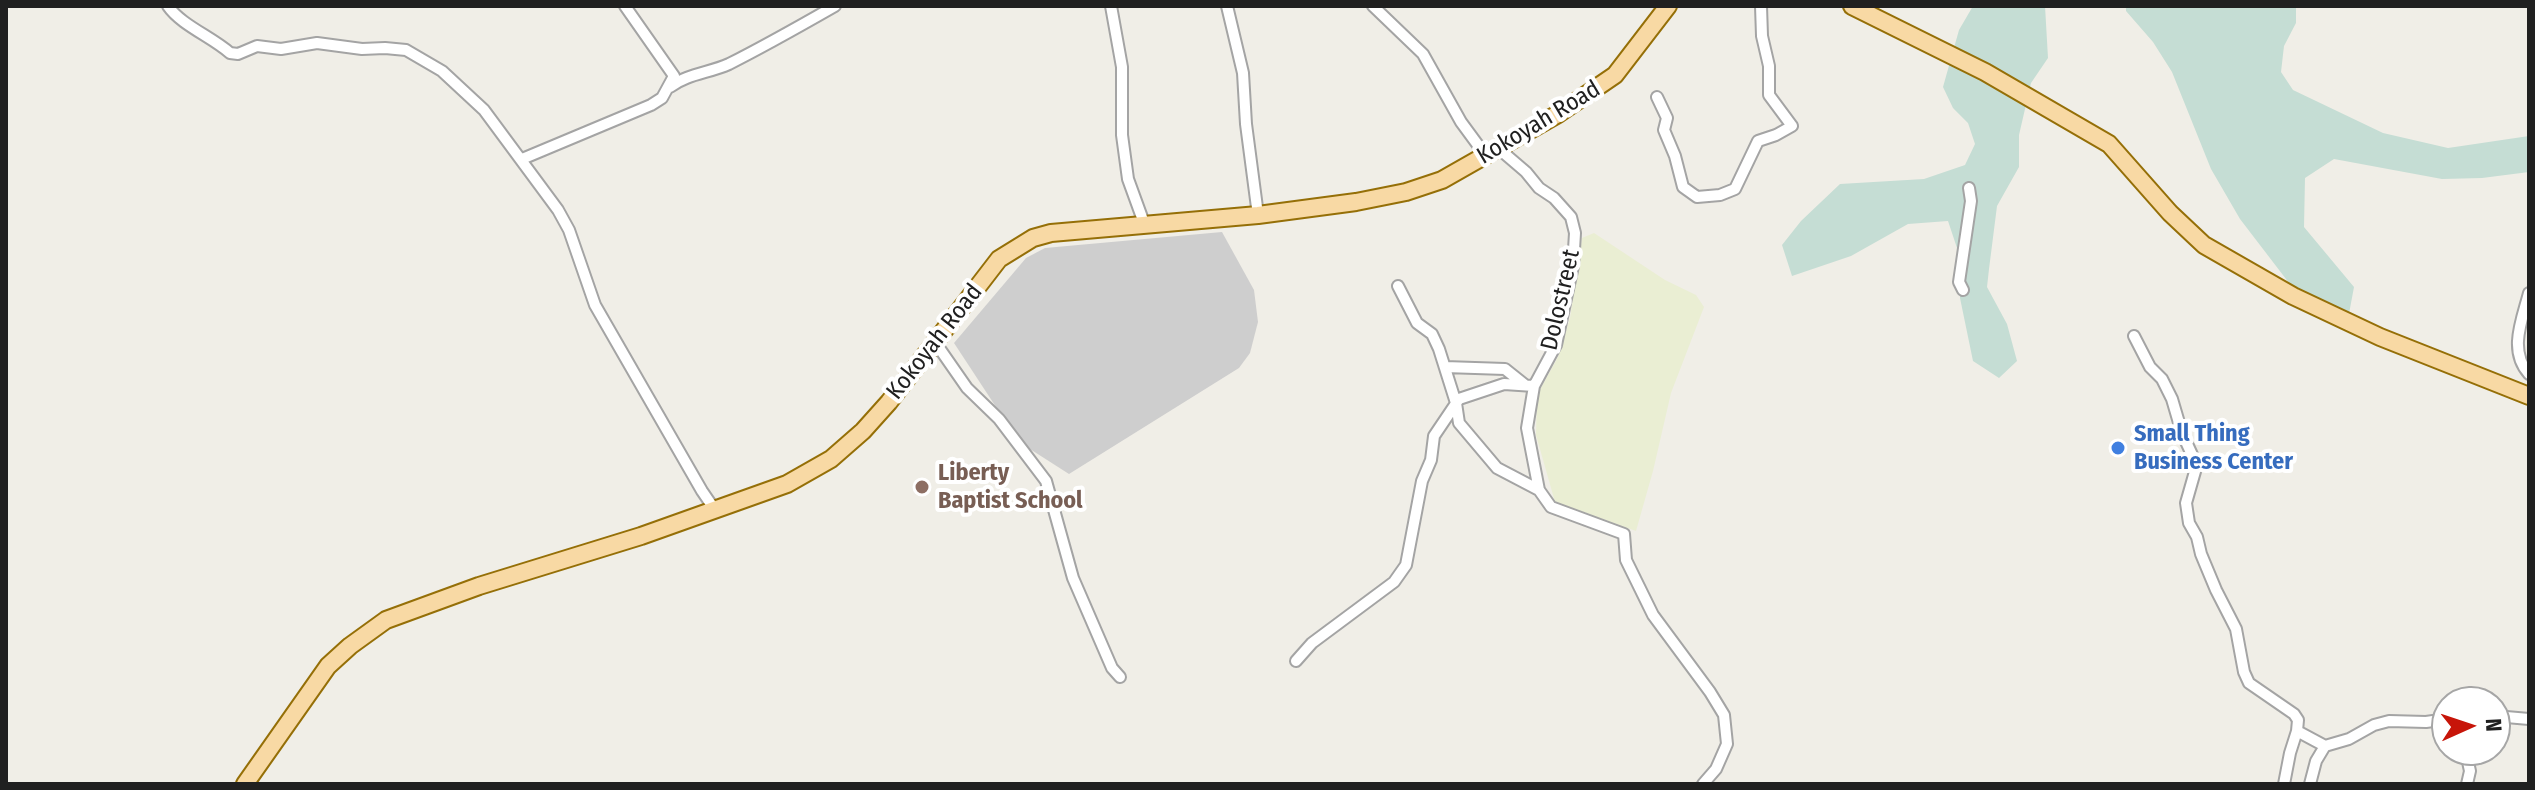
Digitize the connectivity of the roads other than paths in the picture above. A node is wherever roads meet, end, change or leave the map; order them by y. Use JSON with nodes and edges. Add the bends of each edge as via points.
{"nodes":[{"id":1,"x":168,"y":6,"type":"edge"},
{"id":2,"x":625,"y":6,"type":"edge"},
{"id":3,"x":835,"y":6,"type":"edge"},
{"id":4,"x":1111,"y":6,"type":"edge"},
{"id":5,"x":1227,"y":6,"type":"edge"},
{"id":6,"x":1668,"y":6,"type":"edge"},
{"id":7,"x":1761,"y":6,"type":"edge"},
{"id":8,"x":1852,"y":6,"type":"edge"},
{"id":9,"x":1378,"y":8,"type":"edge"},
{"id":10,"x":668,"y":88,"type":"junction"},
{"id":11,"x":1657,"y":97,"type":"dead end"},
{"id":12,"x":1492,"y":152,"type":"junction"},
{"id":13,"x":522,"y":159,"type":"junction"},
{"id":14,"x":1969,"y":188,"type":"dead end"},
{"id":15,"x":1258,"y":215,"type":"junction"},
{"id":16,"x":1144,"y":223,"type":"junction"},
{"id":17,"x":1398,"y":286,"type":"dead end"},
{"id":18,"x":1963,"y":290,"type":"dead end"},
{"id":19,"x":2529,"y":293,"type":"edge"},
{"id":20,"x":2134,"y":336,"type":"dead end"},
{"id":21,"x":935,"y":342,"type":"junction"},
{"id":22,"x":1445,"y":367,"type":"junction"},
{"id":23,"x":2529,"y":374,"type":"edge"},
{"id":24,"x":1530,"y":386,"type":"junction"},
{"id":25,"x":2529,"y":396,"type":"edge"},
{"id":26,"x":1456,"y":403,"type":"junction"},
{"id":27,"x":1539,"y":490,"type":"junction"},
{"id":28,"x":715,"y":510,"type":"junction"},
{"id":29,"x":1296,"y":661,"type":"dead end"},
{"id":30,"x":1120,"y":677,"type":"dead end"},
{"id":31,"x":2431,"y":721,"type":"edge"},
{"id":32,"x":2297,"y":731,"type":"junction"},
{"id":33,"x":2325,"y":746,"type":"junction"},
{"id":34,"x":245,"y":784,"type":"edge"},
{"id":35,"x":1703,"y":784,"type":"edge"},
{"id":36,"x":2284,"y":784,"type":"edge"},
{"id":37,"x":2310,"y":784,"type":"edge"}],
"edges":[{"from":1,"to":13,"type":"street","via":[[174,16],[230,53],[317,43],[406,50],[442,71],[484,110]]},
{"from":2,"to":10,"type":"street","via":[[674,76]]},
{"from":3,"to":10,"type":"street","via":[[725,66]]},
{"from":4,"to":16,"type":"street","via":[[1122,67],[1128,179]]},
{"from":5,"to":15,"type":"street","via":[[1243,73]]},
{"from":6,"to":12,"type":"main road","name":"Kokoyah Road","via":[[1615,75]]},
{"from":7,"to":11,"type":"street","via":[[1769,95],[1792,126],[1758,141],[1735,189],[1697,197],[1683,187]]},
{"from":8,"to":25,"type":"main road","via":[[1985,72],[2109,144],[2204,245],[2380,337]]},
{"from":9,"to":12,"type":"street","name":"Dolostreet","via":[[1423,54],[1461,122]]},
{"from":10,"to":13,"type":"street","via":[[651,105]]},
{"from":12,"to":15,"type":"main road","name":"Kokoyah Road","via":[[1442,180],[1406,192]]},
{"from":12,"to":24,"type":"street","name":"Dolostreet","via":[[1526,172],[1554,198],[1571,217],[1575,233],[1556,345]]},
{"from":13,"to":28,"type":"street","via":[[569,230],[595,305]]},
{"from":14,"to":18,"type":"street","via":[[1959,282]]},
{"from":15,"to":16,"type":"main road","name":"Kokoyah Road"},
{"from":16,"to":21,"type":"main road","name":"Kokoyah Road","via":[[1051,233],[1017,247],[999,259]]},
{"from":17,"to":22,"type":"street","via":[[1417,323],[1432,334]]},
{"from":19,"to":23,"type":"street","via":[[2516,348]]},
{"from":20,"to":32,"type":"street","via":[[2162,379],[2194,459],[2186,503],[2189,523],[2236,629],[2244,672],[2249,683],[2294,714]]},
{"from":21,"to":28,"type":"main road","name":"Kokoyah Road","via":[[889,402],[831,459],[787,484]]},
{"from":21,"to":30,"type":"street","via":[[1046,481],[1073,578]]},
{"from":22,"to":24,"type":"street","via":[[1505,369]]},
{"from":22,"to":26,"type":"street"},
{"from":24,"to":26,"type":"street","via":[[1504,384]]},
{"from":24,"to":27,"type":"street","name":"Dolostreet","via":[[1527,428]]},
{"from":26,"to":27,"type":"street","via":[[1459,423],[1488,460]]},
{"from":26,"to":29,"type":"street","via":[[1434,436],[1406,565],[1394,582]]},
{"from":27,"to":35,"type":"street","via":[[1551,507],[1624,534],[1626,560],[1653,615],[1724,715],[1727,744]]},
{"from":28,"to":34,"type":"main road","name":"Kokoyah Road","via":[[386,620],[328,666]]},
{"from":31,"to":33,"type":"street","via":[[2389,721]]},
{"from":32,"to":33,"type":"street"},
{"from":32,"to":36,"type":"street"},
{"from":33,"to":37,"type":"street"}]}
